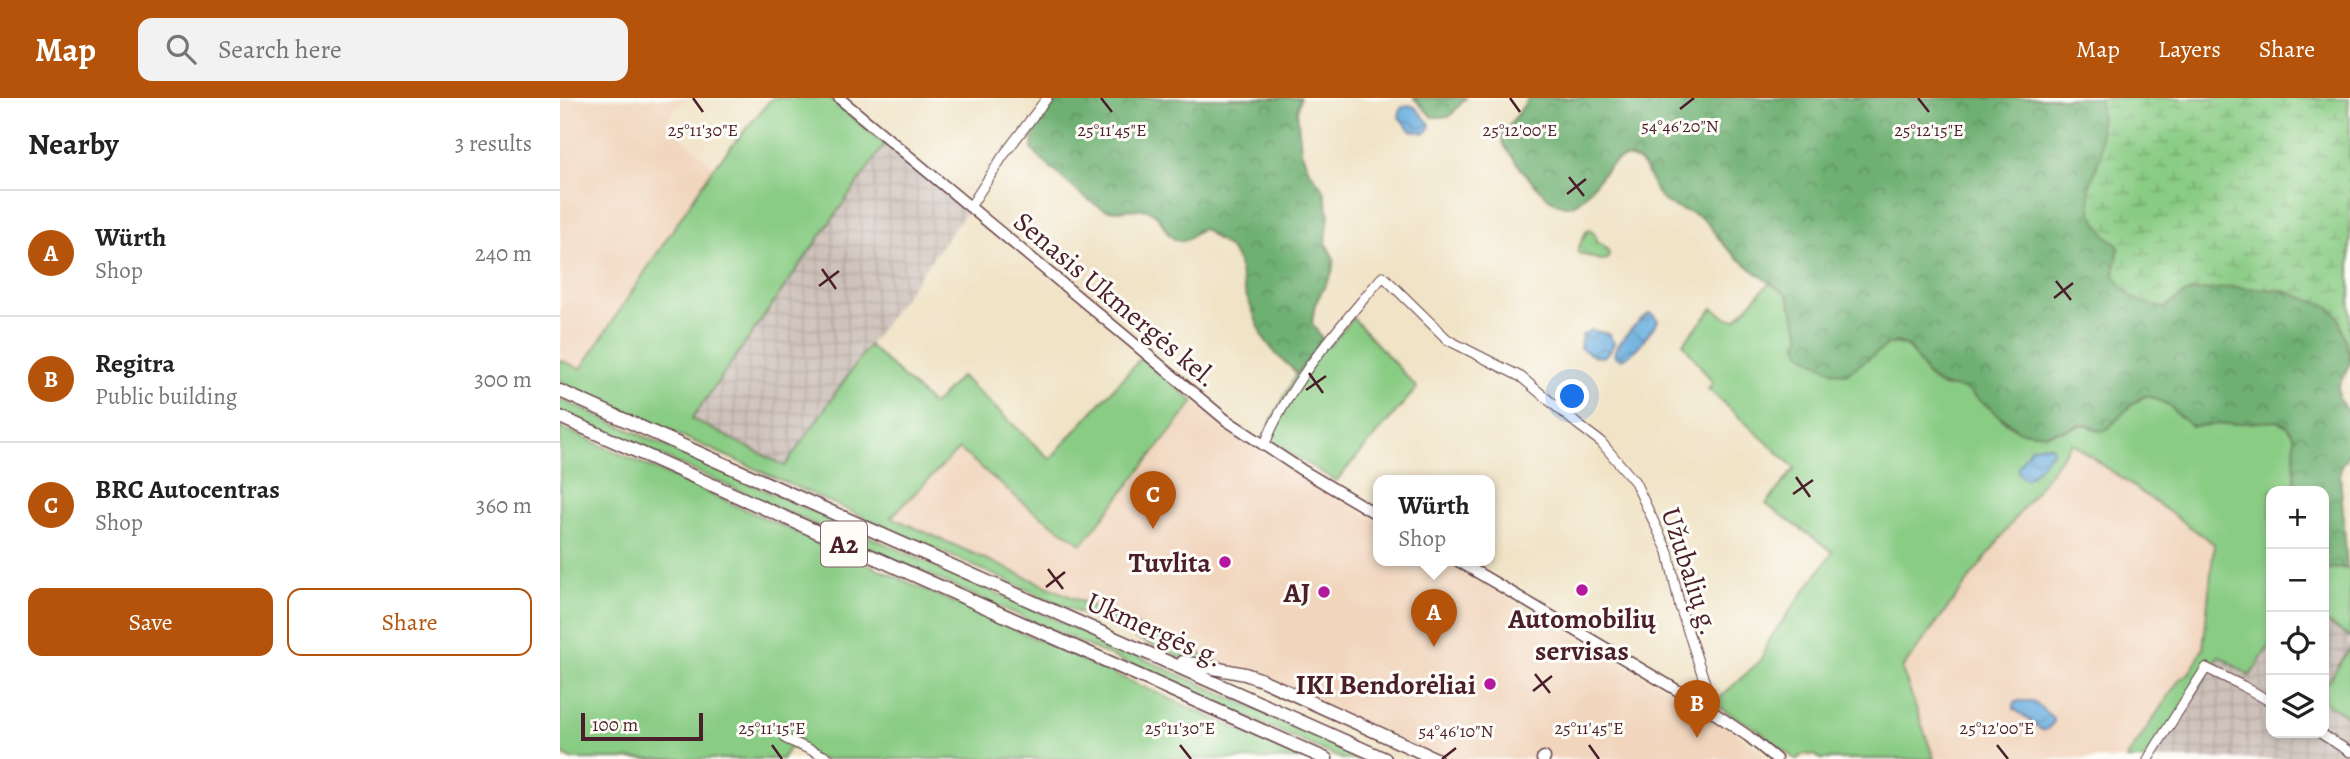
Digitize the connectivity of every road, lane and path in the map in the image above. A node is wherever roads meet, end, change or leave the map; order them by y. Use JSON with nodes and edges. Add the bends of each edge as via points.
{"nodes":[{"id":1,"x":839,"y":98,"type":"edge"},
{"id":2,"x":1047,"y":98,"type":"edge"},
{"id":3,"x":970,"y":207,"type":"junction"},
{"id":4,"x":560,"y":391,"type":"edge"},
{"id":5,"x":560,"y":417,"type":"edge"},
{"id":6,"x":1264,"y":446,"type":"junction"},
{"id":7,"x":1373,"y":511,"type":"edge"},
{"id":8,"x":1466,"y":566,"type":"edge"},
{"id":9,"x":1135,"y":647,"type":"junction"},
{"id":10,"x":2266,"y":699,"type":"edge"},
{"id":11,"x":1704,"y":706,"type":"junction"},
{"id":12,"x":2328,"y":738,"type":"edge"},
{"id":13,"x":786,"y":739,"type":"dead end"},
{"id":14,"x":2350,"y":751,"type":"edge"},
{"id":15,"x":831,"y":759,"type":"edge"},
{"id":16,"x":1326,"y":759,"type":"edge"},
{"id":17,"x":1385,"y":759,"type":"edge"},
{"id":18,"x":1436,"y":759,"type":"edge"},
{"id":19,"x":1776,"y":759,"type":"edge"},
{"id":20,"x":2148,"y":759,"type":"edge"}],
"edges":[{"from":1,"to":3,"type":"main road","name":"Senasis Ukmergės kel."},
{"from":2,"to":3,"type":"street"},
{"from":3,"to":6,"type":"main road","name":"Senasis Ukmergės kel.","via":[[1192,393]]},
{"from":4,"to":9,"type":"highway","name":"Ukmergės g.","number":"A2"},
{"from":5,"to":16,"type":"highway","name":"Ukmergės g.","number":"A2"},
{"from":6,"to":7,"type":"main road","name":"Senasis Ukmergės kel."},
{"from":6,"to":11,"type":"street","name":"Užubalių g.","via":[[1313,359],[1383,276],[1448,340],[1532,384],[1601,442],[1631,476],[1668,552],[1680,607],[1710,698]]},
{"from":8,"to":11,"type":"main road"},
{"from":9,"to":17,"type":"highway","name":"Ukmergės g.","number":"A2"},
{"from":9,"to":18,"type":"highway","via":[[1155,649],[1189,665],[1262,680]]},
{"from":10,"to":20,"type":"street","via":[[2206,668]]},
{"from":11,"to":19,"type":"main road"},
{"from":12,"to":14,"type":"street"},
{"from":13,"to":15,"type":"street"}]}
